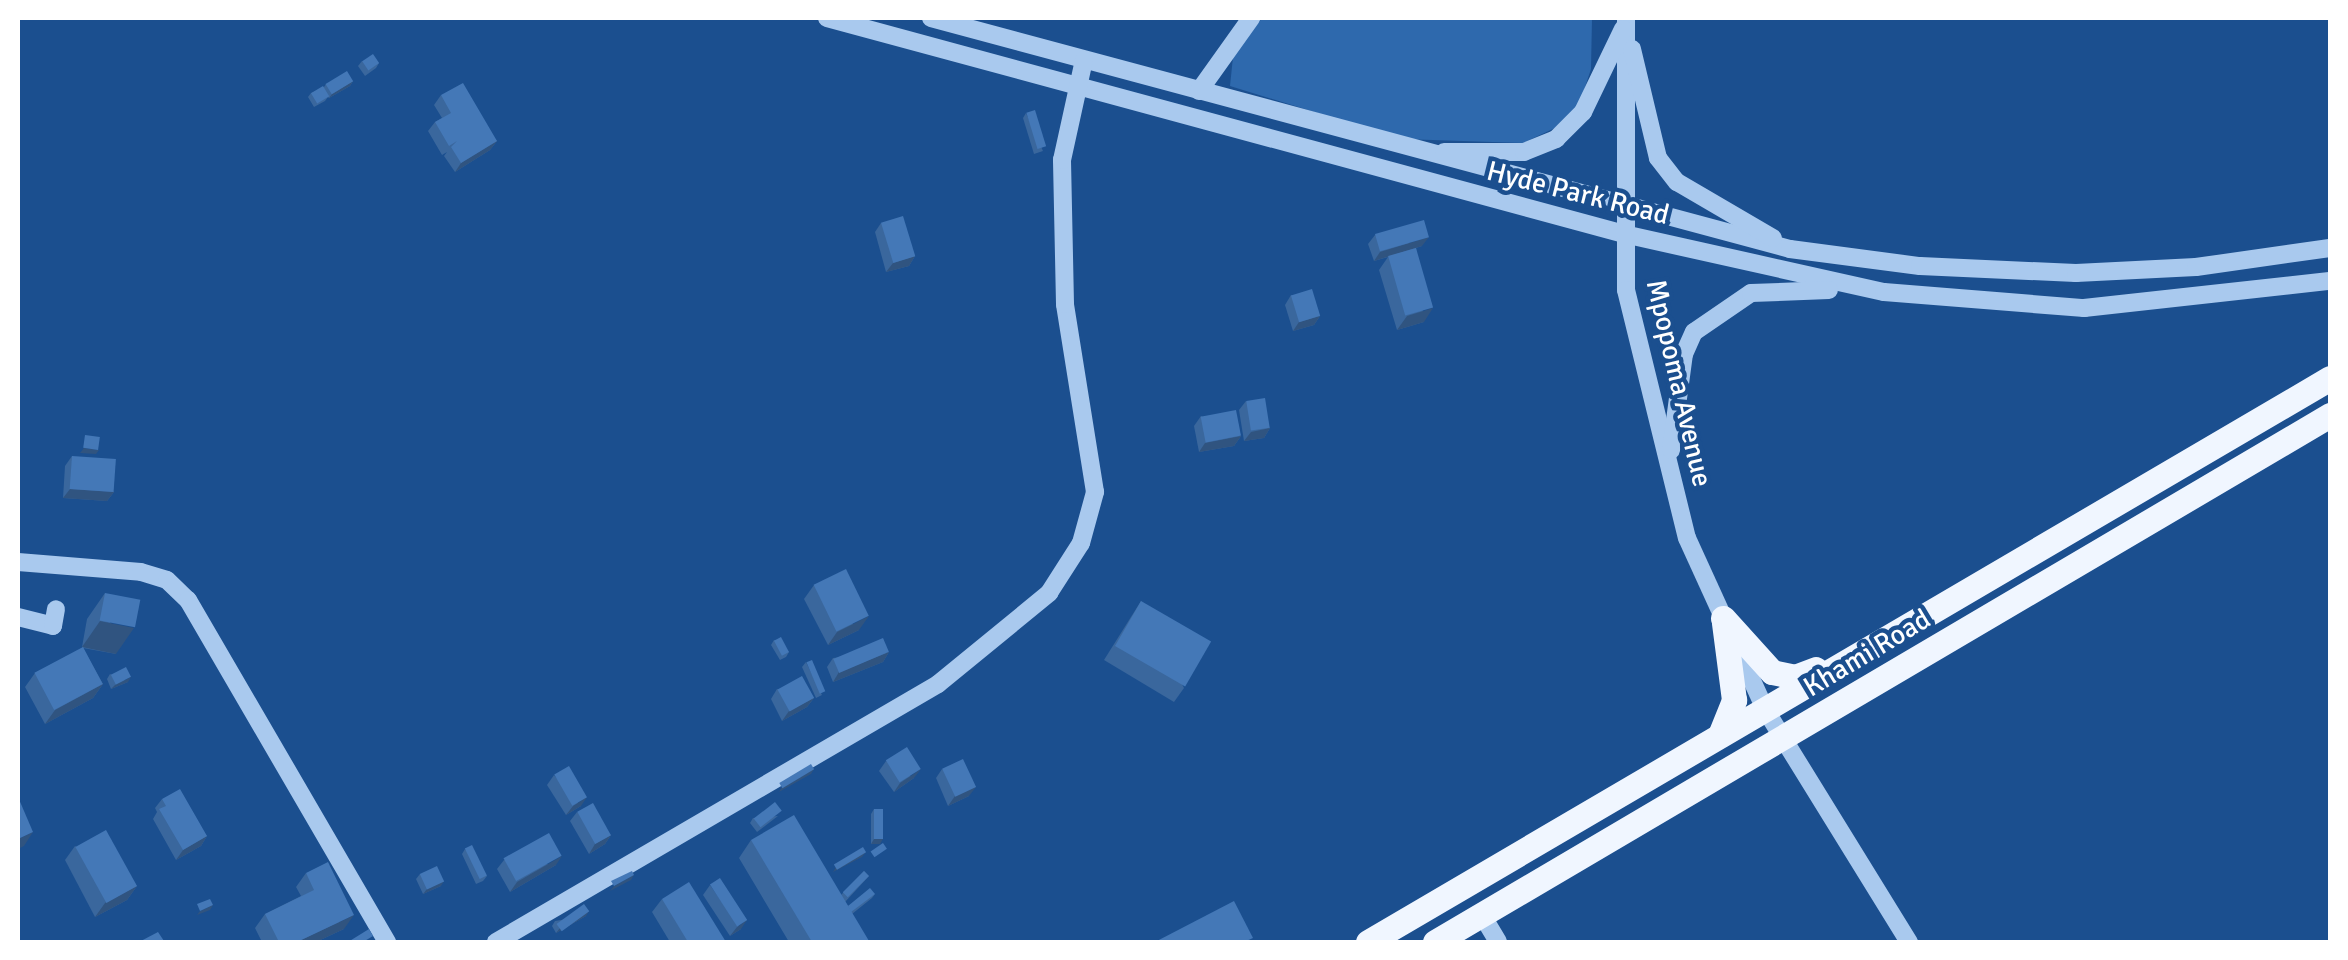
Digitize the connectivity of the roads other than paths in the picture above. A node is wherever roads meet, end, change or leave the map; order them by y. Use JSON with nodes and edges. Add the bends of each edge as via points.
{"nodes":[{"id":1,"x":827,"y":18,"type":"edge"},
{"id":2,"x":931,"y":18,"type":"edge"},
{"id":3,"x":1251,"y":18,"type":"edge"},
{"id":4,"x":1626,"y":21,"type":"edge"},
{"id":5,"x":1084,"y":60,"type":"junction"},
{"id":6,"x":1074,"y":88,"type":"junction"},
{"id":7,"x":1199,"y":90,"type":"junction"},
{"id":8,"x":1414,"y":152,"type":"junction"},
{"id":9,"x":1623,"y":206,"type":"junction"},
{"id":10,"x":1624,"y":234,"type":"junction"},
{"id":11,"x":1790,"y":248,"type":"junction"},
{"id":12,"x":2330,"y":248,"type":"edge"},
{"id":13,"x":2330,"y":280,"type":"edge"},
{"id":14,"x":1884,"y":292,"type":"junction"},
{"id":15,"x":2330,"y":378,"type":"edge"},
{"id":16,"x":2330,"y":415,"type":"edge"},
{"id":17,"x":1669,"y":462,"type":"junction"},
{"id":18,"x":18,"y":562,"type":"edge"},
{"id":19,"x":56,"y":610,"type":"dead end"},
{"id":20,"x":18,"y":617,"type":"edge"},
{"id":21,"x":1723,"y":618,"type":"junction"},
{"id":22,"x":1843,"y":660,"type":"junction"},
{"id":23,"x":1765,"y":709,"type":"junction"},
{"id":24,"x":1720,"y":734,"type":"junction"},
{"id":25,"x":1783,"y":738,"type":"junction"},
{"id":26,"x":1482,"y":915,"type":"junction"},
{"id":27,"x":387,"y":942,"type":"edge"},
{"id":28,"x":496,"y":942,"type":"edge"},
{"id":29,"x":1368,"y":942,"type":"edge"},
{"id":30,"x":1435,"y":942,"type":"edge"},
{"id":31,"x":1498,"y":942,"type":"edge"},
{"id":32,"x":1909,"y":942,"type":"edge"}],
"edges":[{"from":1,"to":6,"type":"street","name":"Hyde Park Road"},
{"from":2,"to":5,"type":"street","name":"Hyde Park Road"},
{"from":3,"to":7,"type":"street"},
{"from":4,"to":8,"type":"street","via":[[1583,112],[1556,138],[1524,152]]},
{"from":4,"to":9,"type":"street","name":"Mpopoma Avenue"},
{"from":4,"to":11,"type":"street","via":[[1658,158],[1677,182]]},
{"from":5,"to":6,"type":"street"},
{"from":5,"to":7,"type":"street","name":"Hyde Park Road"},
{"from":6,"to":10,"type":"street","name":"Hyde Park Road"},
{"from":6,"to":28,"type":"street","via":[[1062,160],[1065,304],[1095,492],[1081,543],[1049,594],[938,684]]},
{"from":7,"to":8,"type":"street","name":"Hyde Park Road"},
{"from":8,"to":9,"type":"street","name":"Hyde Park Road"},
{"from":9,"to":10,"type":"street","name":"Mpopoma Avenue"},
{"from":9,"to":11,"type":"street","name":"Hyde Park Road"},
{"from":10,"to":14,"type":"street","name":"Hyde Park Road"},
{"from":10,"to":17,"type":"street","name":"Mpopoma Avenue","via":[[1626,290]]},
{"from":11,"to":12,"type":"street","name":"Hyde Park Road","via":[[1920,266],[2076,273]]},
{"from":13,"to":14,"type":"street","name":"Hyde Park Road","via":[[2084,308]]},
{"from":14,"to":17,"type":"street","via":[[1751,293],[1694,332],[1684,354]]},
{"from":15,"to":22,"type":"main road"},
{"from":16,"to":25,"type":"main road","name":"Khami Road"},
{"from":17,"to":21,"type":"street","name":"Mpopoma Avenue","via":[[1687,538]]},
{"from":18,"to":27,"type":"street","via":[[141,572],[167,580],[188,600]]},
{"from":19,"to":20,"type":"street","via":[[53,626]]},
{"from":21,"to":22,"type":"main road","via":[[1752,656],[1782,676]]},
{"from":21,"to":23,"type":"street","name":"Mpopoma Avenue"},
{"from":21,"to":24,"type":"main road","via":[[1734,700]]},
{"from":22,"to":23,"type":"main road"},
{"from":23,"to":24,"type":"main road"},
{"from":23,"to":25,"type":"street","name":"Mpopoma Avenue"},
{"from":24,"to":29,"type":"main road"},
{"from":25,"to":26,"type":"main road","name":"Khami Road"},
{"from":25,"to":32,"type":"street","name":"Mpopoma Avenue"},
{"from":26,"to":30,"type":"main road","name":"Khami Road"},
{"from":26,"to":31,"type":"street"}]}
